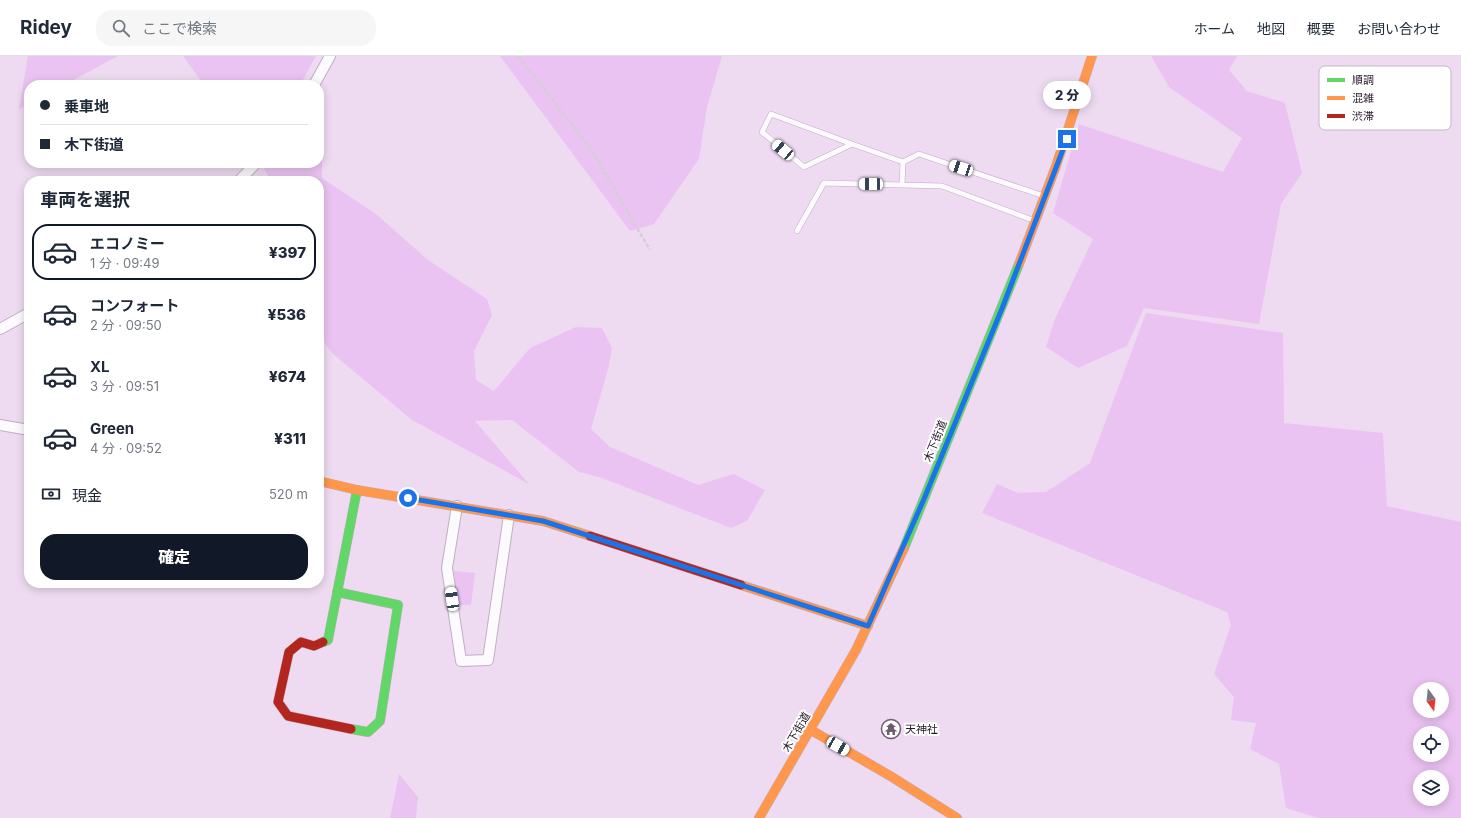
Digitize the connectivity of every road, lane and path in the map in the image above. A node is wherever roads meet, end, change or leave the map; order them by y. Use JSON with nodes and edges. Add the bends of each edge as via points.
{"nodes":[{"id":1,"x":330,"y":56,"type":"edge"},
{"id":2,"x":518,"y":56,"type":"edge"},
{"id":3,"x":1092,"y":56,"type":"edge"},
{"id":4,"x":317,"y":80,"type":"edge"},
{"id":5,"x":852,"y":144,"type":"junction"},
{"id":6,"x":903,"y":162,"type":"junction"},
{"id":7,"x":251,"y":168,"type":"edge"},
{"id":8,"x":244,"y":176,"type":"edge"},
{"id":9,"x":902,"y":185,"type":"junction"},
{"id":10,"x":1045,"y":196,"type":"junction"},
{"id":11,"x":1036,"y":221,"type":"junction"},
{"id":12,"x":797,"y":231,"type":"dead end"},
{"id":13,"x":650,"y":250,"type":"dead end"},
{"id":14,"x":24,"y":315,"type":"edge"},
{"id":15,"x":0,"y":329,"type":"edge"},
{"id":16,"x":0,"y":425,"type":"edge"},
{"id":17,"x":24,"y":429,"type":"edge"},
{"id":18,"x":324,"y":482,"type":"edge"},
{"id":19,"x":357,"y":490,"type":"junction"},
{"id":20,"x":457,"y":506,"type":"junction"},
{"id":21,"x":509,"y":515,"type":"junction"},
{"id":22,"x":337,"y":592,"type":"junction"},
{"id":23,"x":868,"y":626,"type":"junction"},
{"id":24,"x":811,"y":730,"type":"junction"},
{"id":25,"x":759,"y":818,"type":"edge"},
{"id":26,"x":957,"y":818,"type":"edge"}],
"edges":[{"from":1,"to":4,"type":"street"},
{"from":2,"to":13,"type":"path","via":[[591,149]]},
{"from":3,"to":10,"type":"street","name":"木下街道","via":[[1076,114]]},
{"from":5,"to":5,"type":"lane","via":[[804,167],[762,132],[771,114]]},
{"from":5,"to":6,"type":"lane"},
{"from":6,"to":9,"type":"lane"},
{"from":6,"to":10,"type":"lane","via":[[919,154]]},
{"from":7,"to":8,"type":"street"},
{"from":9,"to":11,"type":"lane","via":[[942,186]]},
{"from":9,"to":12,"type":"lane","via":[[824,183]]},
{"from":10,"to":11,"type":"street","name":"木下街道"},
{"from":11,"to":23,"type":"street","name":"木下街道","via":[[924,499]]},
{"from":14,"to":15,"type":"street"},
{"from":16,"to":17,"type":"street"},
{"from":18,"to":19,"type":"street"},
{"from":19,"to":20,"type":"street"},
{"from":19,"to":22,"type":"street"},
{"from":20,"to":21,"type":"street"},
{"from":20,"to":21,"type":"street","via":[[448,568],[461,661],[488,660]]},
{"from":21,"to":23,"type":"street","via":[[543,521]]},
{"from":22,"to":22,"type":"street","via":[[328,640],[314,646],[301,642],[289,652],[278,702],[288,716],[368,732],[380,722],[398,605]]},
{"from":23,"to":24,"type":"street","name":"木下街道"},
{"from":24,"to":25,"type":"street","name":"木下街道"},
{"from":24,"to":26,"type":"street"}]}
